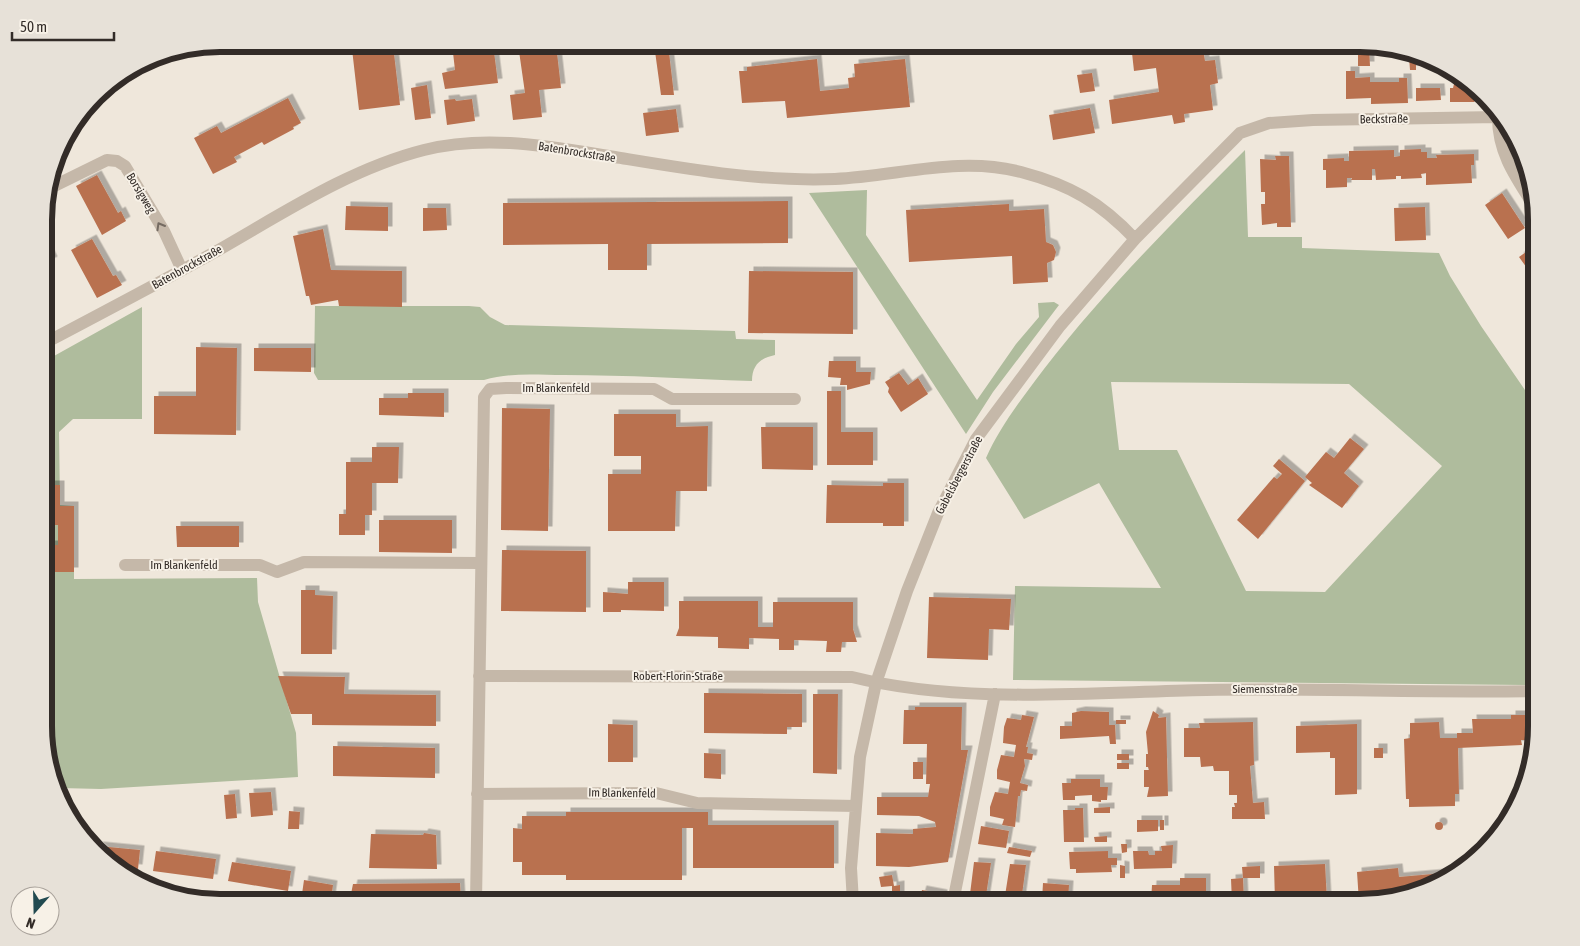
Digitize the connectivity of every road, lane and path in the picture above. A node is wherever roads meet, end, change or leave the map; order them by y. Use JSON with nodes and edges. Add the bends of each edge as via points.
{"nodes":[{"id":1,"x":1493,"y":118,"type":"edge"},
{"id":2,"x":1269,"y":123,"type":"joint"},
{"id":3,"x":1498,"y":126,"type":"edge"},
{"id":4,"x":57,"y":185,"type":"edge"},
{"id":5,"x":1524,"y":191,"type":"edge"},
{"id":6,"x":1134,"y":239,"type":"junction"},
{"id":7,"x":182,"y":270,"type":"junction"},
{"id":8,"x":52,"y":339,"type":"edge"},
{"id":9,"x":795,"y":399,"type":"dead end"},
{"id":10,"x":480,"y":563,"type":"junction"},
{"id":11,"x":125,"y":565,"type":"dead end"},
{"id":12,"x":479,"y":676,"type":"junction"},
{"id":13,"x":876,"y":683,"type":"junction"},
{"id":14,"x":1527,"y":691,"type":"edge"},
{"id":15,"x":995,"y":694,"type":"junction"},
{"id":16,"x":477,"y":794,"type":"junction"},
{"id":17,"x":856,"y":806,"type":"junction"},
{"id":18,"x":852,"y":893,"type":"edge"},
{"id":19,"x":955,"y":893,"type":"edge"},
{"id":20,"x":476,"y":894,"type":"edge"}],
"edges":[{"from":1,"to":2,"type":"street","name":"Beckstraße"},
{"from":2,"to":6,"type":"street","name":"Gabelsbergerstraße","via":[[1240,133]]},
{"from":3,"to":5,"type":"street","name":"Beckstraße","via":[[1505,160]]},
{"from":7,"to":4,"type":"street","name":"Borsigweg","one_way":true,"via":[[164,231],[124,166],[107,160]]},
{"from":6,"to":7,"type":"street","name":"Batenbrockstraße","via":[[1095,202],[1072,190],[1019,172],[950,166],[862,177],[757,178],[516,142],[470,142],[427,149],[388,161],[318,192]]},
{"from":6,"to":13,"type":"street","name":"Gabelsbergerstraße","via":[[1060,326],[976,439],[938,513]]},
{"from":7,"to":8,"type":"street","name":"Batenbrockstraße"},
{"from":9,"to":10,"type":"street","name":"Im Blankenfeld","via":[[672,399],[654,389],[490,389],[484,397],[482,412]]},
{"from":10,"to":11,"type":"street","name":"Im Blankenfeld","via":[[304,562],[277,572],[260,565]]},
{"from":10,"to":12,"type":"street","name":"Im Blankenfeld"},
{"from":12,"to":13,"type":"street","name":"Robert-Florin-Straße","via":[[852,677]]},
{"from":12,"to":16,"type":"street","name":"Im Blankenfeld"},
{"from":13,"to":15,"type":"street","name":"Siemensstraße","via":[[935,692]]},
{"from":13,"to":17,"type":"street","name":"Gabelsbergerstraße","via":[[860,757]]},
{"from":14,"to":15,"type":"street","name":"Siemensstraße","via":[[1283,688]]},
{"from":15,"to":19,"type":"street"},
{"from":16,"to":17,"type":"street","name":"Im Blankenfeld","via":[[656,792],[697,803]]},
{"from":16,"to":20,"type":"street","name":"Im Blankenfeld"},
{"from":17,"to":18,"type":"street","name":"Gabelsbergerstraße","via":[[851,868]]}]}
